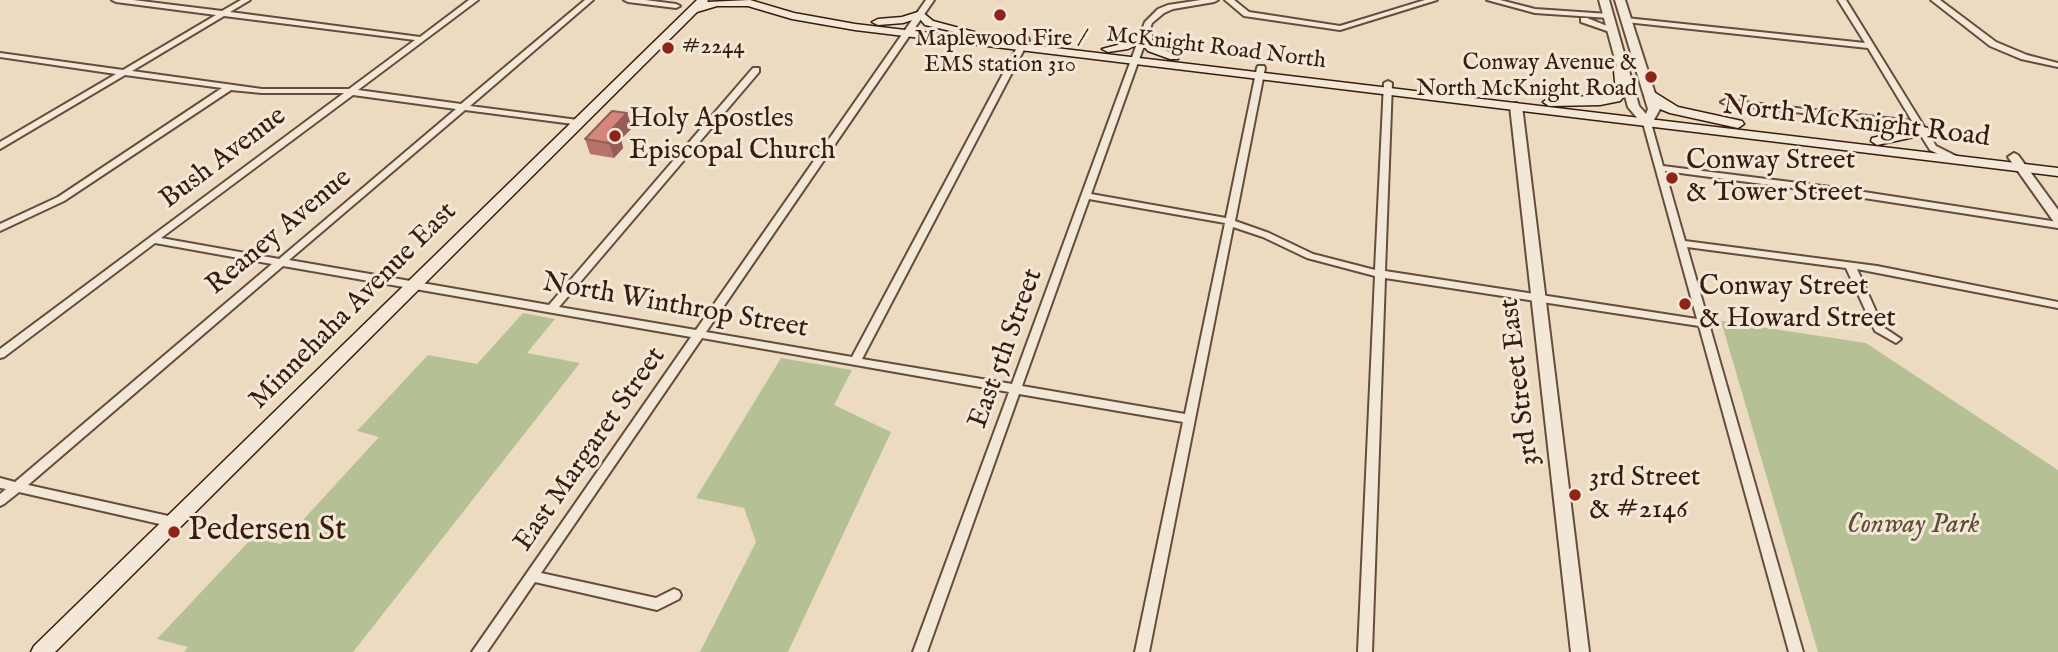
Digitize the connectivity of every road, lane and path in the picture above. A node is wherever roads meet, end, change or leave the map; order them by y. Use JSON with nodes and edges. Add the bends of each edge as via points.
{"nodes":[{"id":1,"x":116,"y":0,"type":"edge"},
{"id":2,"x":246,"y":0,"type":"edge"},
{"id":3,"x":474,"y":0,"type":"edge"},
{"id":4,"x":589,"y":0,"type":"edge"},
{"id":5,"x":628,"y":0,"type":"edge"},
{"id":6,"x":766,"y":0,"type":"edge"},
{"id":7,"x":930,"y":0,"type":"edge"},
{"id":8,"x":1214,"y":0,"type":"edge"},
{"id":9,"x":1229,"y":0,"type":"edge"},
{"id":10,"x":1433,"y":0,"type":"edge"},
{"id":11,"x":1490,"y":0,"type":"edge"},
{"id":12,"x":1604,"y":0,"type":"edge"},
{"id":13,"x":1620,"y":0,"type":"edge"},
{"id":14,"x":1842,"y":0,"type":"edge"},
{"id":15,"x":1935,"y":0,"type":"edge"},
{"id":16,"x":743,"y":1,"type":"edge"},
{"id":17,"x":698,"y":5,"type":"edge"},
{"id":18,"x":676,"y":6,"type":"dead end"},
{"id":19,"x":224,"y":13,"type":"junction"},
{"id":20,"x":921,"y":14,"type":"junction"},
{"id":21,"x":1564,"y":14,"type":"junction"},
{"id":22,"x":1626,"y":20,"type":"junction"},
{"id":23,"x":876,"y":22,"type":"junction"},
{"id":24,"x":1611,"y":23,"type":"junction"},
{"id":25,"x":911,"y":29,"type":"junction"},
{"id":26,"x":972,"y":33,"type":"junction"},
{"id":27,"x":1146,"y":35,"type":"junction"},
{"id":28,"x":422,"y":39,"type":"junction"},
{"id":29,"x":1023,"y":43,"type":"junction"},
{"id":30,"x":1871,"y":46,"type":"junction"},
{"id":31,"x":1108,"y":49,"type":"junction"},
{"id":32,"x":0,"y":55,"type":"edge"},
{"id":33,"x":1139,"y":57,"type":"junction"},
{"id":34,"x":1176,"y":58,"type":"junction"},
{"id":35,"x":1623,"y":65,"type":"junction"},
{"id":36,"x":2058,"y":65,"type":"edge"},
{"id":37,"x":1641,"y":68,"type":"junction"},
{"id":38,"x":756,"y":70,"type":"dead end"},
{"id":39,"x":1260,"y":71,"type":"junction"},
{"id":40,"x":126,"y":72,"type":"junction"},
{"id":41,"x":229,"y":87,"type":"junction"},
{"id":42,"x":1388,"y":87,"type":"junction"},
{"id":43,"x":352,"y":92,"type":"junction"},
{"id":44,"x":1649,"y":93,"type":"junction"},
{"id":45,"x":1549,"y":102,"type":"junction"},
{"id":46,"x":1725,"y":102,"type":"dead end"},
{"id":47,"x":1516,"y":106,"type":"junction"},
{"id":48,"x":463,"y":108,"type":"junction"},
{"id":49,"x":1646,"y":117,"type":"junction"},
{"id":50,"x":578,"y":123,"type":"junction"},
{"id":51,"x":1748,"y":125,"type":"junction"},
{"id":52,"x":1921,"y":128,"type":"junction"},
{"id":53,"x":1877,"y":141,"type":"junction"},
{"id":54,"x":0,"y":146,"type":"edge"},
{"id":55,"x":1933,"y":148,"type":"junction"},
{"id":56,"x":1958,"y":160,"type":"junction"},
{"id":57,"x":2018,"y":163,"type":"junction"},
{"id":58,"x":2058,"y":163,"type":"edge"},
{"id":59,"x":1660,"y":168,"type":"junction"},
{"id":60,"x":2058,"y":172,"type":"edge"},
{"id":61,"x":1087,"y":196,"type":"junction"},
{"id":62,"x":2058,"y":219,"type":"edge"},
{"id":63,"x":1231,"y":222,"type":"junction"},
{"id":64,"x":2058,"y":225,"type":"edge"},
{"id":65,"x":0,"y":228,"type":"edge"},
{"id":66,"x":153,"y":240,"type":"junction"},
{"id":67,"x":1681,"y":243,"type":"junction"},
{"id":68,"x":281,"y":262,"type":"junction"},
{"id":69,"x":1850,"y":265,"type":"junction"},
{"id":70,"x":1381,"y":275,"type":"junction"},
{"id":71,"x":413,"y":286,"type":"junction"},
{"id":72,"x":1537,"y":299,"type":"junction"},
{"id":73,"x":2058,"y":305,"type":"edge"},
{"id":74,"x":551,"y":309,"type":"junction"},
{"id":75,"x":1703,"y":323,"type":"junction"},
{"id":76,"x":699,"y":334,"type":"junction"},
{"id":77,"x":1896,"y":339,"type":"dead end"},
{"id":78,"x":0,"y":354,"type":"edge"},
{"id":79,"x":855,"y":361,"type":"junction"},
{"id":80,"x":1017,"y":389,"type":"junction"},
{"id":81,"x":1189,"y":419,"type":"junction"},
{"id":82,"x":0,"y":483,"type":"edge"},
{"id":83,"x":18,"y":485,"type":"junction"},
{"id":84,"x":0,"y":501,"type":"edge"},
{"id":85,"x":173,"y":522,"type":"junction"},
{"id":86,"x":531,"y":576,"type":"junction"},
{"id":87,"x":674,"y":595,"type":"dead end"},
{"id":88,"x":41,"y":652,"type":"edge"},
{"id":89,"x":479,"y":652,"type":"edge"},
{"id":90,"x":920,"y":652,"type":"edge"},
{"id":91,"x":1142,"y":652,"type":"edge"},
{"id":92,"x":1365,"y":652,"type":"edge"},
{"id":93,"x":1580,"y":652,"type":"edge"},
{"id":94,"x":1796,"y":652,"type":"edge"}],
"edges":[{"from":1,"to":19,"type":"street"},
{"from":2,"to":19,"type":"street"},
{"from":3,"to":28,"type":"street","name":"Bush Avenue"},
{"from":4,"to":48,"type":"street","name":"Reaney Avenue"},
{"from":5,"to":18,"type":"street"},
{"from":6,"to":23,"type":"main road","name":"McKnight Road North"},
{"from":7,"to":20,"type":"street","name":"East Margaret Street"},
{"from":8,"to":27,"type":"street","name":"East 5th Street","via":[[1161,11],[1149,22]]},
{"from":9,"to":10,"type":"street","via":[[1247,14],[1340,28]]},
{"from":11,"to":21,"type":"street"},
{"from":12,"to":24,"type":"street"},
{"from":13,"to":22,"type":"street"},
{"from":14,"to":30,"type":"street"},
{"from":15,"to":36,"type":"street","via":[[1993,44]]},
{"from":16,"to":17,"type":"main road","name":"McKnight Road North"},
{"from":16,"to":25,"type":"main road","name":"McKnight Road North","via":[[827,23]]},
{"from":17,"to":50,"type":"main road","name":"Minnehaha Avenue East"},
{"from":19,"to":28,"type":"street"},
{"from":19,"to":40,"type":"street"},
{"from":20,"to":23,"type":"main road"},
{"from":20,"to":25,"type":"street","name":"East Margaret Street"},
{"from":20,"to":26,"type":"main road","via":[[929,23]]},
{"from":21,"to":24,"type":"street"},
{"from":21,"to":24,"type":"street"},
{"from":22,"to":30,"type":"street"},
{"from":22,"to":37,"type":"street"},
{"from":23,"to":25,"type":"main road","name":"McKnight Road North"},
{"from":24,"to":35,"type":"street"},
{"from":24,"to":37,"type":"street","via":[[1620,24],[1632,63]]},
{"from":25,"to":26,"type":"main road","name":"McKnight Road North"},
{"from":25,"to":29,"type":"main road","name":"McKnight Road North"},
{"from":25,"to":76,"type":"street","name":"East Margaret Street"},
{"from":26,"to":29,"type":"main road","name":"McKnight Road North"},
{"from":27,"to":31,"type":"main road","via":[[1128,46]]},
{"from":27,"to":33,"type":"street","name":"East 5th Street"},
{"from":27,"to":34,"type":"main road","via":[[1152,49]]},
{"from":28,"to":43,"type":"street","name":"Bush Avenue"},
{"from":29,"to":31,"type":"main road","name":"McKnight Road North"},
{"from":29,"to":33,"type":"main road","name":"McKnight Road North"},
{"from":29,"to":79,"type":"street"},
{"from":30,"to":52,"type":"street"},
{"from":31,"to":33,"type":"main road","name":"McKnight Road North"},
{"from":32,"to":40,"type":"street"},
{"from":33,"to":34,"type":"main road","name":"McKnight Road North"},
{"from":33,"to":39,"type":"main road","name":"McKnight Road North"},
{"from":33,"to":61,"type":"street","name":"East 5th Street"},
{"from":34,"to":39,"type":"main road","name":"McKnight Road North"},
{"from":35,"to":45,"type":"main road","via":[[1619,71],[1622,92],[1616,98]]},
{"from":35,"to":49,"type":"street","via":[[1634,107]]},
{"from":37,"to":44,"type":"street"},
{"from":38,"to":74,"type":"street"},
{"from":39,"to":42,"type":"main road","name":"McKnight Road North"},
{"from":39,"to":63,"type":"street"},
{"from":40,"to":41,"type":"street"},
{"from":40,"to":54,"type":"street"},
{"from":41,"to":43,"type":"street"},
{"from":41,"to":65,"type":"street","via":[[61,199]]},
{"from":42,"to":45,"type":"main road","name":"McKnight Road North"},
{"from":42,"to":47,"type":"main road","name":"McKnight Road North"},
{"from":42,"to":70,"type":"street"},
{"from":43,"to":48,"type":"street"},
{"from":43,"to":66,"type":"street","name":"Bush Avenue"},
{"from":44,"to":49,"type":"street","via":[[1654,109]]},
{"from":44,"to":51,"type":"main road","via":[[1675,110]]},
{"from":45,"to":49,"type":"main road","name":"McKnight Road North"},
{"from":46,"to":52,"type":"street"},
{"from":47,"to":49,"type":"main road","name":"McKnight Road North"},
{"from":47,"to":72,"type":"street","name":"3rd Street East"},
{"from":48,"to":50,"type":"street"},
{"from":48,"to":68,"type":"street","name":"Reaney Avenue"},
{"from":49,"to":51,"type":"main road","name":"North McKnight Road"},
{"from":49,"to":56,"type":"main road","name":"North McKnight Road"},
{"from":49,"to":59,"type":"street"},
{"from":50,"to":71,"type":"main road","name":"Minnehaha Avenue East"},
{"from":51,"to":53,"type":"main road","name":"North McKnight Road"},
{"from":52,"to":53,"type":"main road"},
{"from":52,"to":55,"type":"street"},
{"from":53,"to":55,"type":"main road","name":"North McKnight Road"},
{"from":55,"to":56,"type":"street"},
{"from":55,"to":57,"type":"main road","name":"North McKnight Road"},
{"from":56,"to":57,"type":"main road","name":"North McKnight Road"},
{"from":57,"to":58,"type":"main road","name":"North McKnight Road"},
{"from":57,"to":60,"type":"main road","name":"North McKnight Road"},
{"from":57,"to":62,"type":"street"},
{"from":59,"to":64,"type":"street"},
{"from":59,"to":67,"type":"street"},
{"from":61,"to":63,"type":"street"},
{"from":61,"to":80,"type":"street","name":"East 5th Street"},
{"from":63,"to":70,"type":"street","via":[[1310,256]]},
{"from":63,"to":81,"type":"street"},
{"from":66,"to":68,"type":"street","name":"North Winthrop Street"},
{"from":66,"to":78,"type":"street","name":"Bush Avenue"},
{"from":67,"to":69,"type":"street"},
{"from":67,"to":75,"type":"street"},
{"from":68,"to":71,"type":"street","name":"North Winthrop Street"},
{"from":68,"to":83,"type":"street","name":"Reaney Avenue"},
{"from":69,"to":73,"type":"street"},
{"from":69,"to":77,"type":"street","via":[[1879,329]]},
{"from":70,"to":72,"type":"street"},
{"from":70,"to":92,"type":"street"},
{"from":71,"to":74,"type":"street","name":"North Winthrop Street"},
{"from":71,"to":85,"type":"main road","name":"Minnehaha Avenue East"},
{"from":72,"to":75,"type":"street"},
{"from":72,"to":93,"type":"street","name":"3rd Street East"},
{"from":74,"to":76,"type":"street","name":"North Winthrop Street"},
{"from":75,"to":94,"type":"street"},
{"from":76,"to":79,"type":"street","name":"North Winthrop Street"},
{"from":76,"to":86,"type":"street","name":"East Margaret Street"},
{"from":79,"to":80,"type":"street","name":"North Winthrop Street"},
{"from":80,"to":81,"type":"street","name":"North Winthrop Street"},
{"from":80,"to":90,"type":"street","name":"East 5th Street"},
{"from":81,"to":91,"type":"street"},
{"from":82,"to":83,"type":"street"},
{"from":83,"to":84,"type":"street","name":"Reaney Avenue"},
{"from":83,"to":85,"type":"street"},
{"from":85,"to":88,"type":"main road","name":"Minnehaha Avenue East"},
{"from":86,"to":87,"type":"street","via":[[657,604]]},
{"from":86,"to":89,"type":"street","name":"East Margaret Street"}]}
